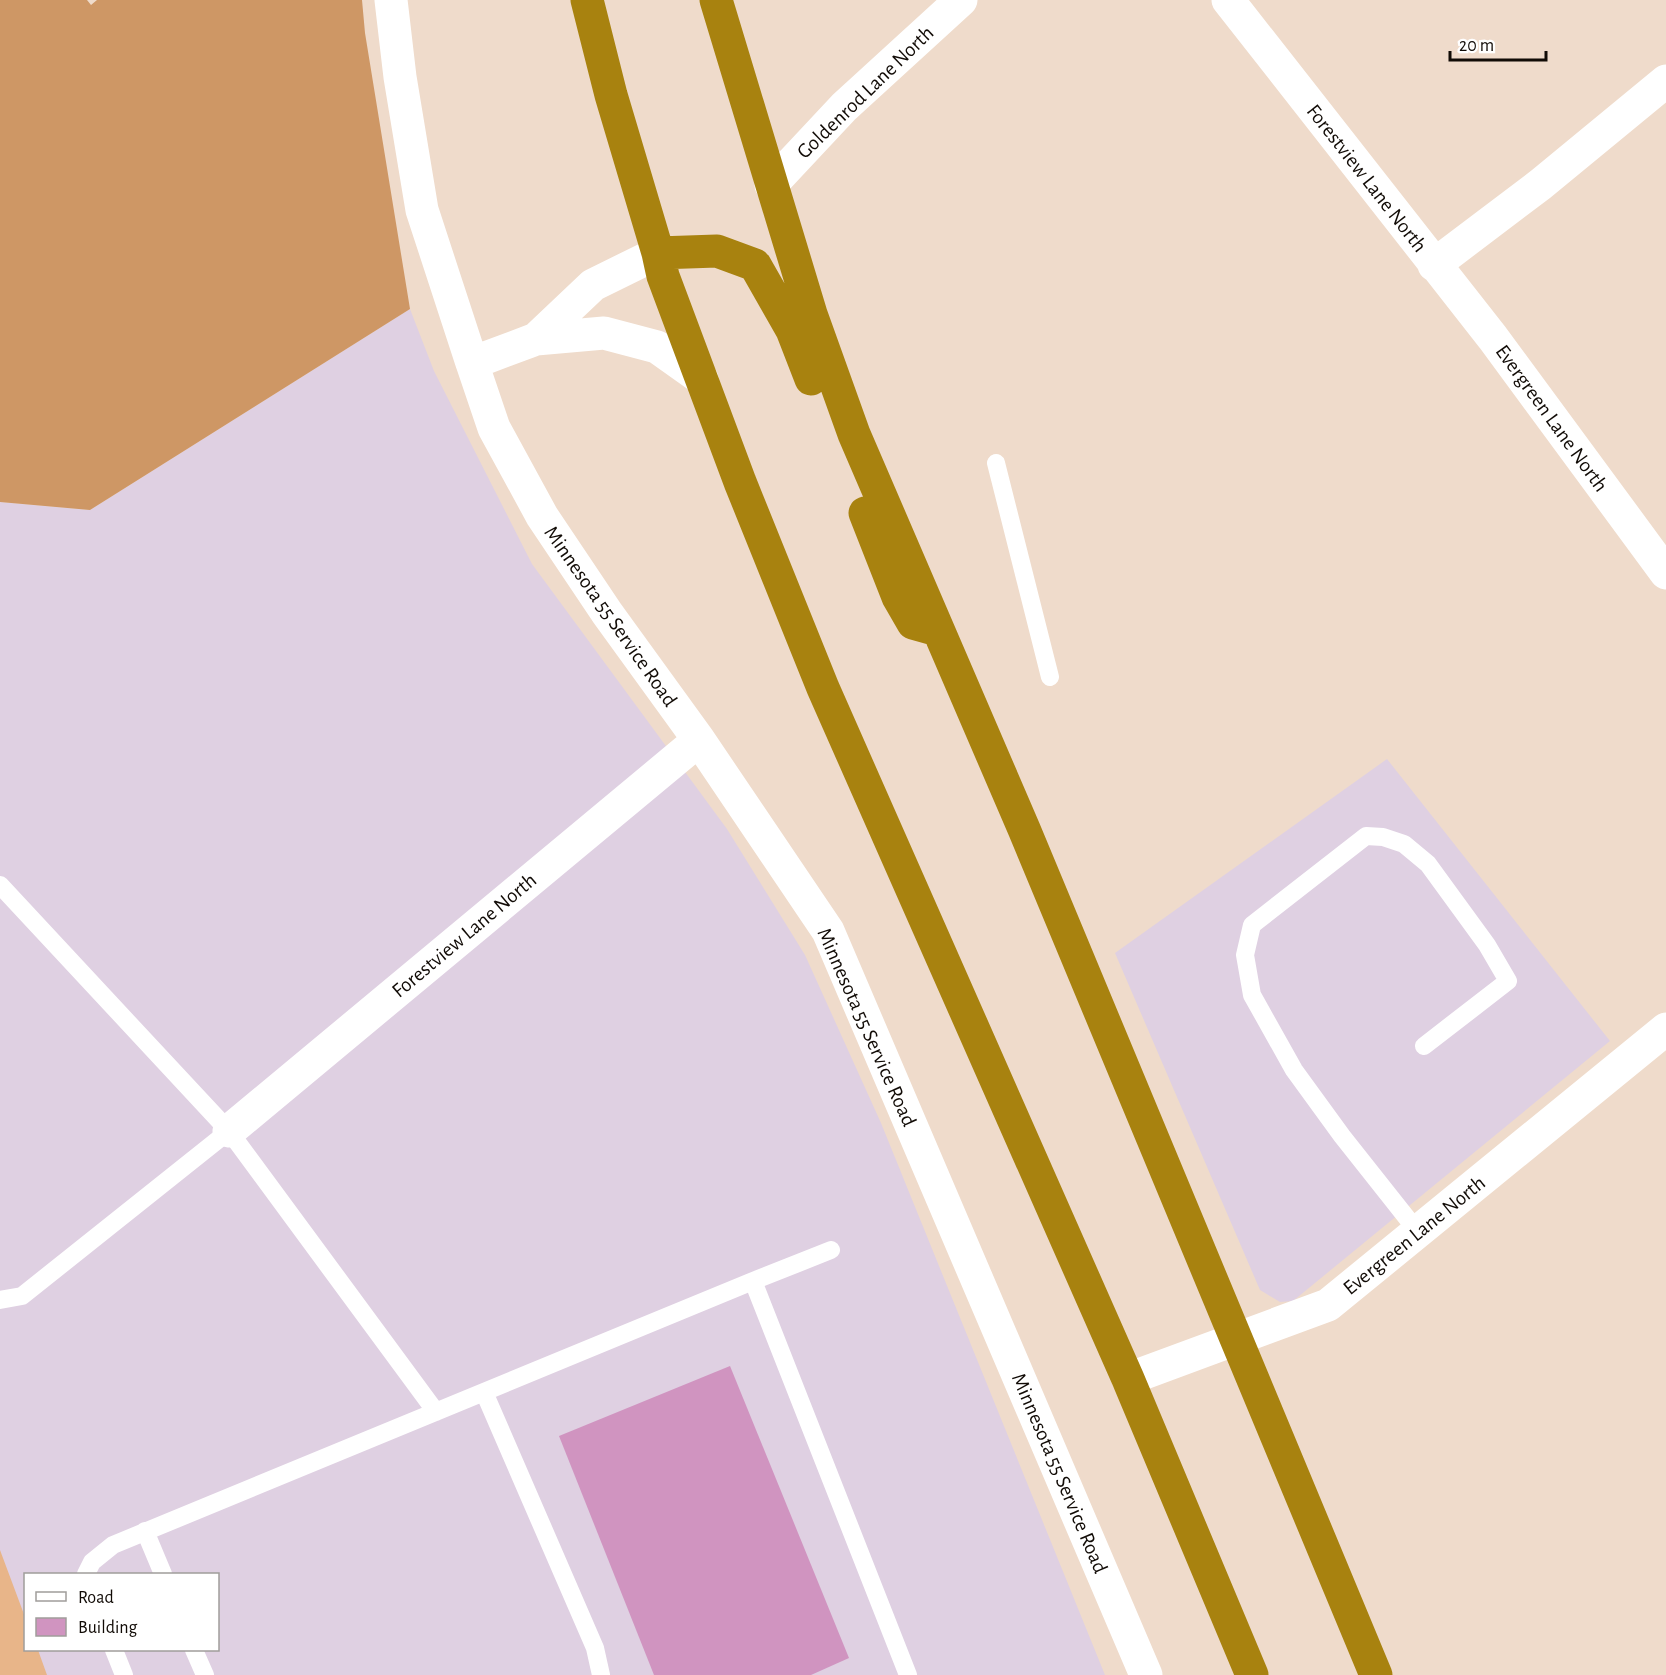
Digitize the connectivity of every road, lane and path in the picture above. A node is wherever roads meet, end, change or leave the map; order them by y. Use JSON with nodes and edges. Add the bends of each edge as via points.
{"nodes":[{"id":1,"x":391,"y":0,"type":"edge"},
{"id":2,"x":587,"y":0,"type":"edge"},
{"id":3,"x":716,"y":0,"type":"edge"},
{"id":4,"x":960,"y":0,"type":"edge"},
{"id":5,"x":1228,"y":0,"type":"edge"},
{"id":6,"x":1666,"y":81,"type":"edge"},
{"id":7,"x":771,"y":185,"type":"junction"},
{"id":8,"x":658,"y":253,"type":"junction"},
{"id":9,"x":1434,"y":265,"type":"junction"},
{"id":10,"x":536,"y":339,"type":"junction"},
{"id":11,"x":472,"y":363,"type":"junction"},
{"id":12,"x":702,"y":379,"type":"junction"},
{"id":13,"x":996,"y":463,"type":"dead end"},
{"id":14,"x":1666,"y":573,"type":"edge"},
{"id":15,"x":939,"y":631,"type":"junction"},
{"id":16,"x":1050,"y":677,"type":"dead end"},
{"id":17,"x":699,"y":740,"type":"junction"},
{"id":18,"x":0,"y":885,"type":"edge"},
{"id":19,"x":1666,"y":1029,"type":"edge"},
{"id":20,"x":1424,"y":1046,"type":"dead end"},
{"id":21,"x":229,"y":1131,"type":"junction"},
{"id":22,"x":1418,"y":1232,"type":"junction"},
{"id":23,"x":831,"y":1250,"type":"dead end"},
{"id":24,"x":753,"y":1281,"type":"junction"},
{"id":25,"x":0,"y":1300,"type":"edge"},
{"id":26,"x":1236,"y":1339,"type":"junction"},
{"id":27,"x":1128,"y":1379,"type":"junction"},
{"id":28,"x":484,"y":1392,"type":"junction"},
{"id":29,"x":436,"y":1412,"type":"junction"},
{"id":30,"x":145,"y":1531,"type":"junction"},
{"id":31,"x":87,"y":1573,"type":"edge"},
{"id":32,"x":162,"y":1573,"type":"edge"},
{"id":33,"x":114,"y":1651,"type":"edge"},
{"id":34,"x":194,"y":1651,"type":"edge"},
{"id":35,"x":124,"y":1675,"type":"edge"},
{"id":36,"x":205,"y":1675,"type":"edge"},
{"id":37,"x":601,"y":1675,"type":"edge"},
{"id":38,"x":908,"y":1675,"type":"edge"},
{"id":39,"x":1146,"y":1675,"type":"edge"},
{"id":40,"x":1252,"y":1675,"type":"edge"},
{"id":41,"x":1376,"y":1675,"type":"edge"}],
"edges":[{"from":1,"to":11,"type":"street","name":"Minnesota 55 Service Road","via":[[422,210]]},
{"from":2,"to":8,"type":"highway","via":[[610,95]]},
{"from":3,"to":7,"type":"highway"},
{"from":4,"to":7,"type":"street","name":"Goldenrod Lane North","via":[[844,107]]},
{"from":5,"to":9,"type":"street","name":"Forestview Lane North"},
{"from":6,"to":9,"type":"street","name":"Forestview Lane North","via":[[1541,184]]},
{"from":7,"to":15,"type":"highway","via":[[854,434]]},
{"from":8,"to":10,"type":"street","via":[[593,285]]},
{"from":8,"to":12,"type":"highway"},
{"from":8,"to":15,"type":"highway","via":[[717,251],[755,265],[792,330],[898,597],[913,623]]},
{"from":9,"to":14,"type":"street","name":"Evergreen Lane North","via":[[1493,338]]},
{"from":10,"to":11,"type":"street"},
{"from":10,"to":12,"type":"street","via":[[604,333],[657,347]]},
{"from":11,"to":17,"type":"street","name":"Minnesota 55 Service Road","via":[[494,428],[542,516]]},
{"from":12,"to":27,"type":"highway","via":[[823,688]]},
{"from":13,"to":16,"type":"lane"},
{"from":15,"to":26,"type":"highway"},
{"from":17,"to":21,"type":"street","name":"Forestview Lane North"},
{"from":17,"to":39,"type":"street","name":"Minnesota 55 Service Road","via":[[828,931]]},
{"from":18,"to":21,"type":"lane"},
{"from":19,"to":22,"type":"street","name":"Evergreen Lane North"},
{"from":20,"to":22,"type":"lane","via":[[1508,981],[1428,864],[1404,844],[1366,836],[1252,925],[1245,955],[1252,995],[1294,1071]]},
{"from":21,"to":25,"type":"lane","via":[[22,1296]]},
{"from":21,"to":29,"type":"lane"},
{"from":22,"to":26,"type":"street","name":"Evergreen Lane North","via":[[1328,1305]]},
{"from":23,"to":24,"type":"lane"},
{"from":24,"to":28,"type":"lane"},
{"from":24,"to":38,"type":"lane"},
{"from":26,"to":27,"type":"street","name":"Evergreen Lane North"},
{"from":26,"to":41,"type":"highway"},
{"from":27,"to":40,"type":"highway"},
{"from":28,"to":29,"type":"lane"},
{"from":28,"to":37,"type":"lane","via":[[594,1648]]},
{"from":29,"to":30,"type":"lane"},
{"from":30,"to":31,"type":"lane","via":[[114,1545],[92,1562]]},
{"from":30,"to":32,"type":"lane"},
{"from":33,"to":35,"type":"lane"},
{"from":34,"to":36,"type":"lane"}]}
